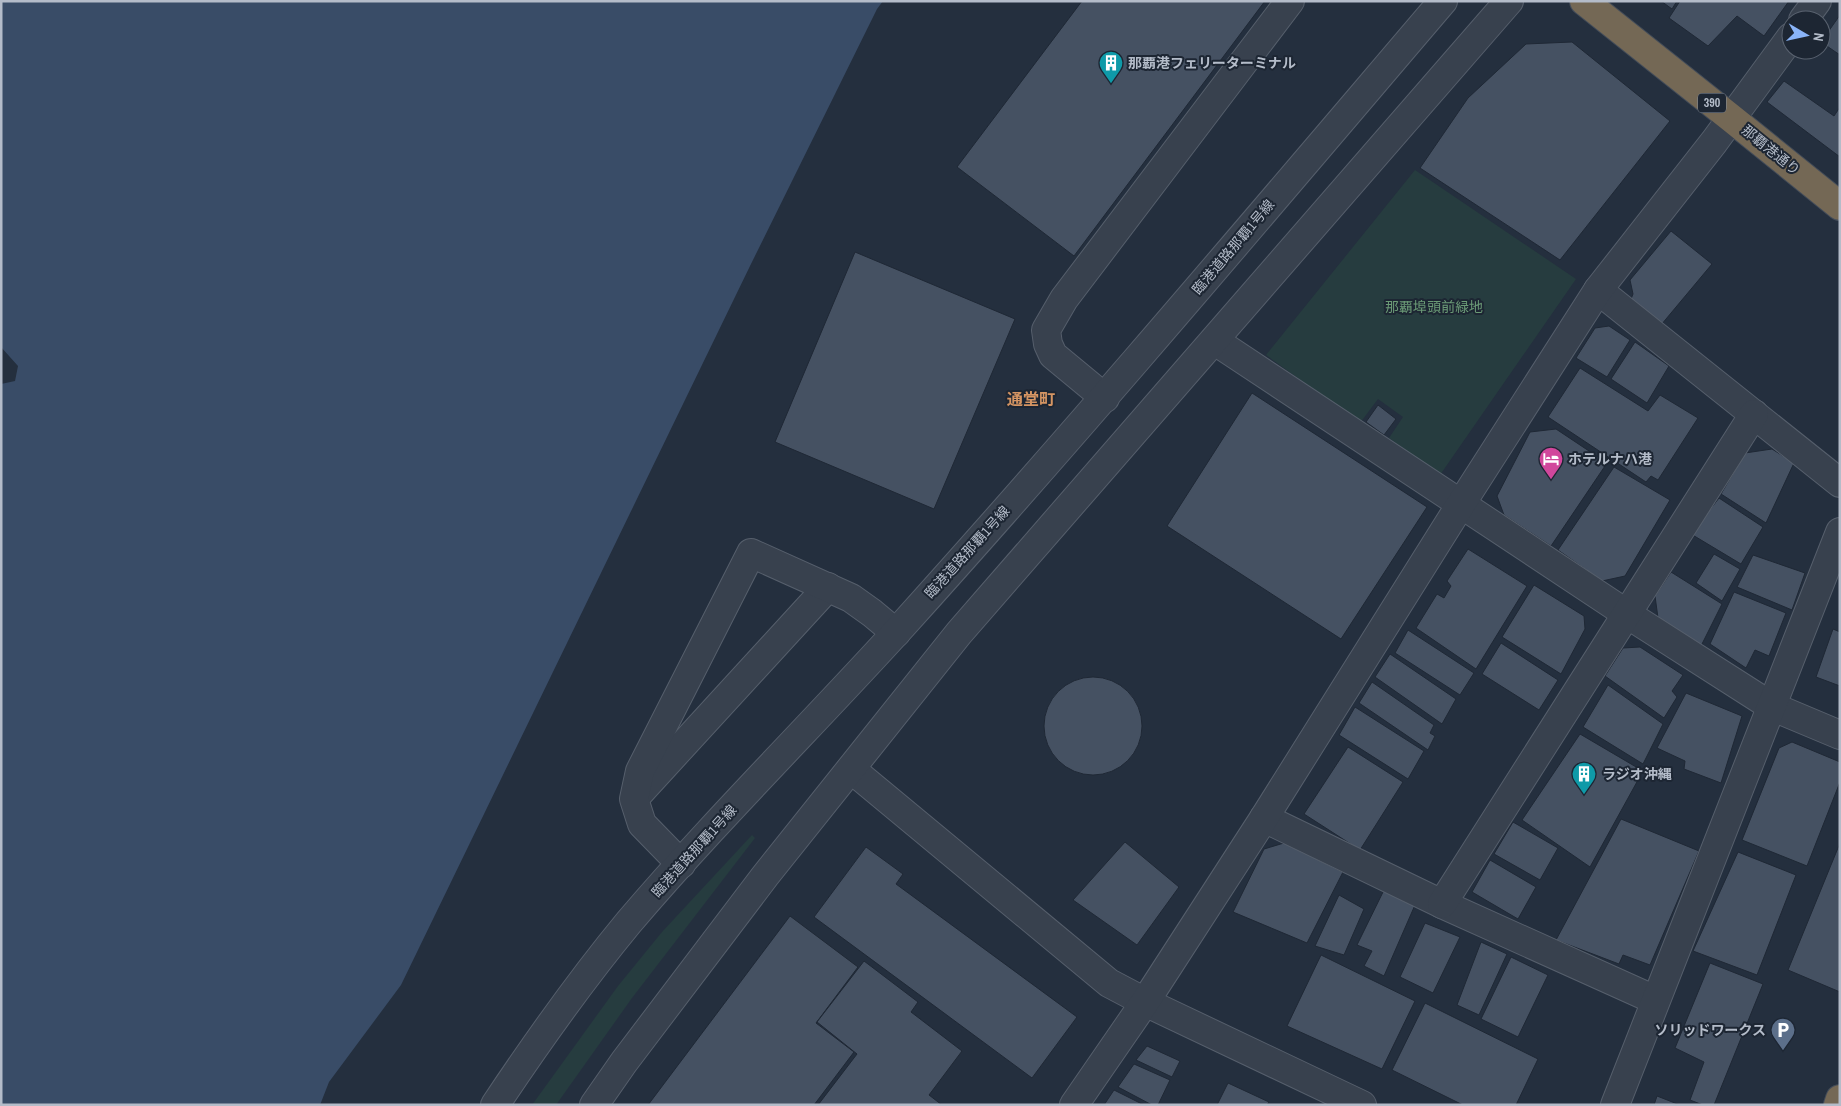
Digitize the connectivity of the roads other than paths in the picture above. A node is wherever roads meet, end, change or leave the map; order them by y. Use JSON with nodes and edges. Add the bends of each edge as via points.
{"nodes":[{"id":1,"x":1290,"y":1,"type":"edge"},
{"id":2,"x":1443,"y":1,"type":"edge"},
{"id":3,"x":1509,"y":1,"type":"edge"},
{"id":4,"x":1584,"y":1,"type":"edge"},
{"id":5,"x":1781,"y":51,"type":"edge"},
{"id":6,"x":1732,"y":118,"type":"junction"},
{"id":7,"x":1840,"y":206,"type":"edge"},
{"id":8,"x":1598,"y":290,"type":"junction"},
{"id":9,"x":1214,"y":341,"type":"junction"},
{"id":10,"x":1104,"y":398,"type":"junction"},
{"id":11,"x":1754,"y":414,"type":"junction"},
{"id":12,"x":1840,"y":483,"type":"edge"},
{"id":13,"x":1461,"y":504,"type":"junction"},
{"id":14,"x":1840,"y":532,"type":"edge"},
{"id":15,"x":828,"y":587,"type":"junction"},
{"id":16,"x":1627,"y":614,"type":"junction"},
{"id":17,"x":896,"y":633,"type":"junction"},
{"id":18,"x":1771,"y":706,"type":"junction"},
{"id":19,"x":1840,"y":735,"type":"edge"},
{"id":20,"x":850,"y":769,"type":"junction"},
{"id":21,"x":634,"y":799,"type":"junction"},
{"id":22,"x":1264,"y":818,"type":"junction"},
{"id":23,"x":681,"y":864,"type":"junction"},
{"id":24,"x":1442,"y":904,"type":"junction"},
{"id":25,"x":1656,"y":1000,"type":"junction"},
{"id":26,"x":1144,"y":1002,"type":"junction"},
{"id":27,"x":1840,"y":1099,"type":"edge"},
{"id":28,"x":495,"y":1105,"type":"edge"},
{"id":29,"x":594,"y":1105,"type":"edge"},
{"id":30,"x":1074,"y":1105,"type":"edge"},
{"id":31,"x":1362,"y":1105,"type":"edge"},
{"id":32,"x":1615,"y":1105,"type":"edge"},
{"id":33,"x":1838,"y":1105,"type":"edge"}],
"edges":[{"from":1,"to":10,"type":"street","via":[[1064,299],[1046,330],[1053,355]]},
{"from":2,"to":10,"type":"street","name":"臨港道路那覇1号線"},
{"from":3,"to":9,"type":"street"},
{"from":4,"to":6,"type":"highway","name":"那覇港通り","number":"390"},
{"from":5,"to":6,"type":"street"},
{"from":6,"to":7,"type":"highway","name":"那覇港通り","number":"390"},
{"from":6,"to":8,"type":"street"},
{"from":8,"to":11,"type":"street"},
{"from":8,"to":13,"type":"street"},
{"from":9,"to":13,"type":"street"},
{"from":9,"to":20,"type":"street","via":[[959,633]]},
{"from":10,"to":17,"type":"street","name":"臨港道路那覇1号線"},
{"from":11,"to":12,"type":"street"},
{"from":11,"to":16,"type":"street"},
{"from":13,"to":16,"type":"street"},
{"from":13,"to":22,"type":"street"},
{"from":14,"to":18,"type":"street"},
{"from":15,"to":17,"type":"street","via":[[851,598]]},
{"from":15,"to":21,"type":"street"},
{"from":15,"to":21,"type":"street","via":[[751,553],[640,771]]},
{"from":16,"to":18,"type":"street"},
{"from":16,"to":24,"type":"street"},
{"from":17,"to":23,"type":"street","name":"臨港道路那覇1号線"},
{"from":18,"to":19,"type":"street"},
{"from":18,"to":25,"type":"street"},
{"from":20,"to":26,"type":"street","via":[[1109,983]]},
{"from":20,"to":29,"type":"street","via":[[698,963]]},
{"from":21,"to":23,"type":"street","via":[[642,824]]},
{"from":22,"to":24,"type":"street"},
{"from":22,"to":26,"type":"street"},
{"from":23,"to":28,"type":"street","name":"臨港道路那覇1号線","via":[[581,983]]},
{"from":24,"to":25,"type":"street"},
{"from":25,"to":32,"type":"street"},
{"from":26,"to":30,"type":"street"},
{"from":26,"to":31,"type":"street"},
{"from":27,"to":33,"type":"highway"}]}
